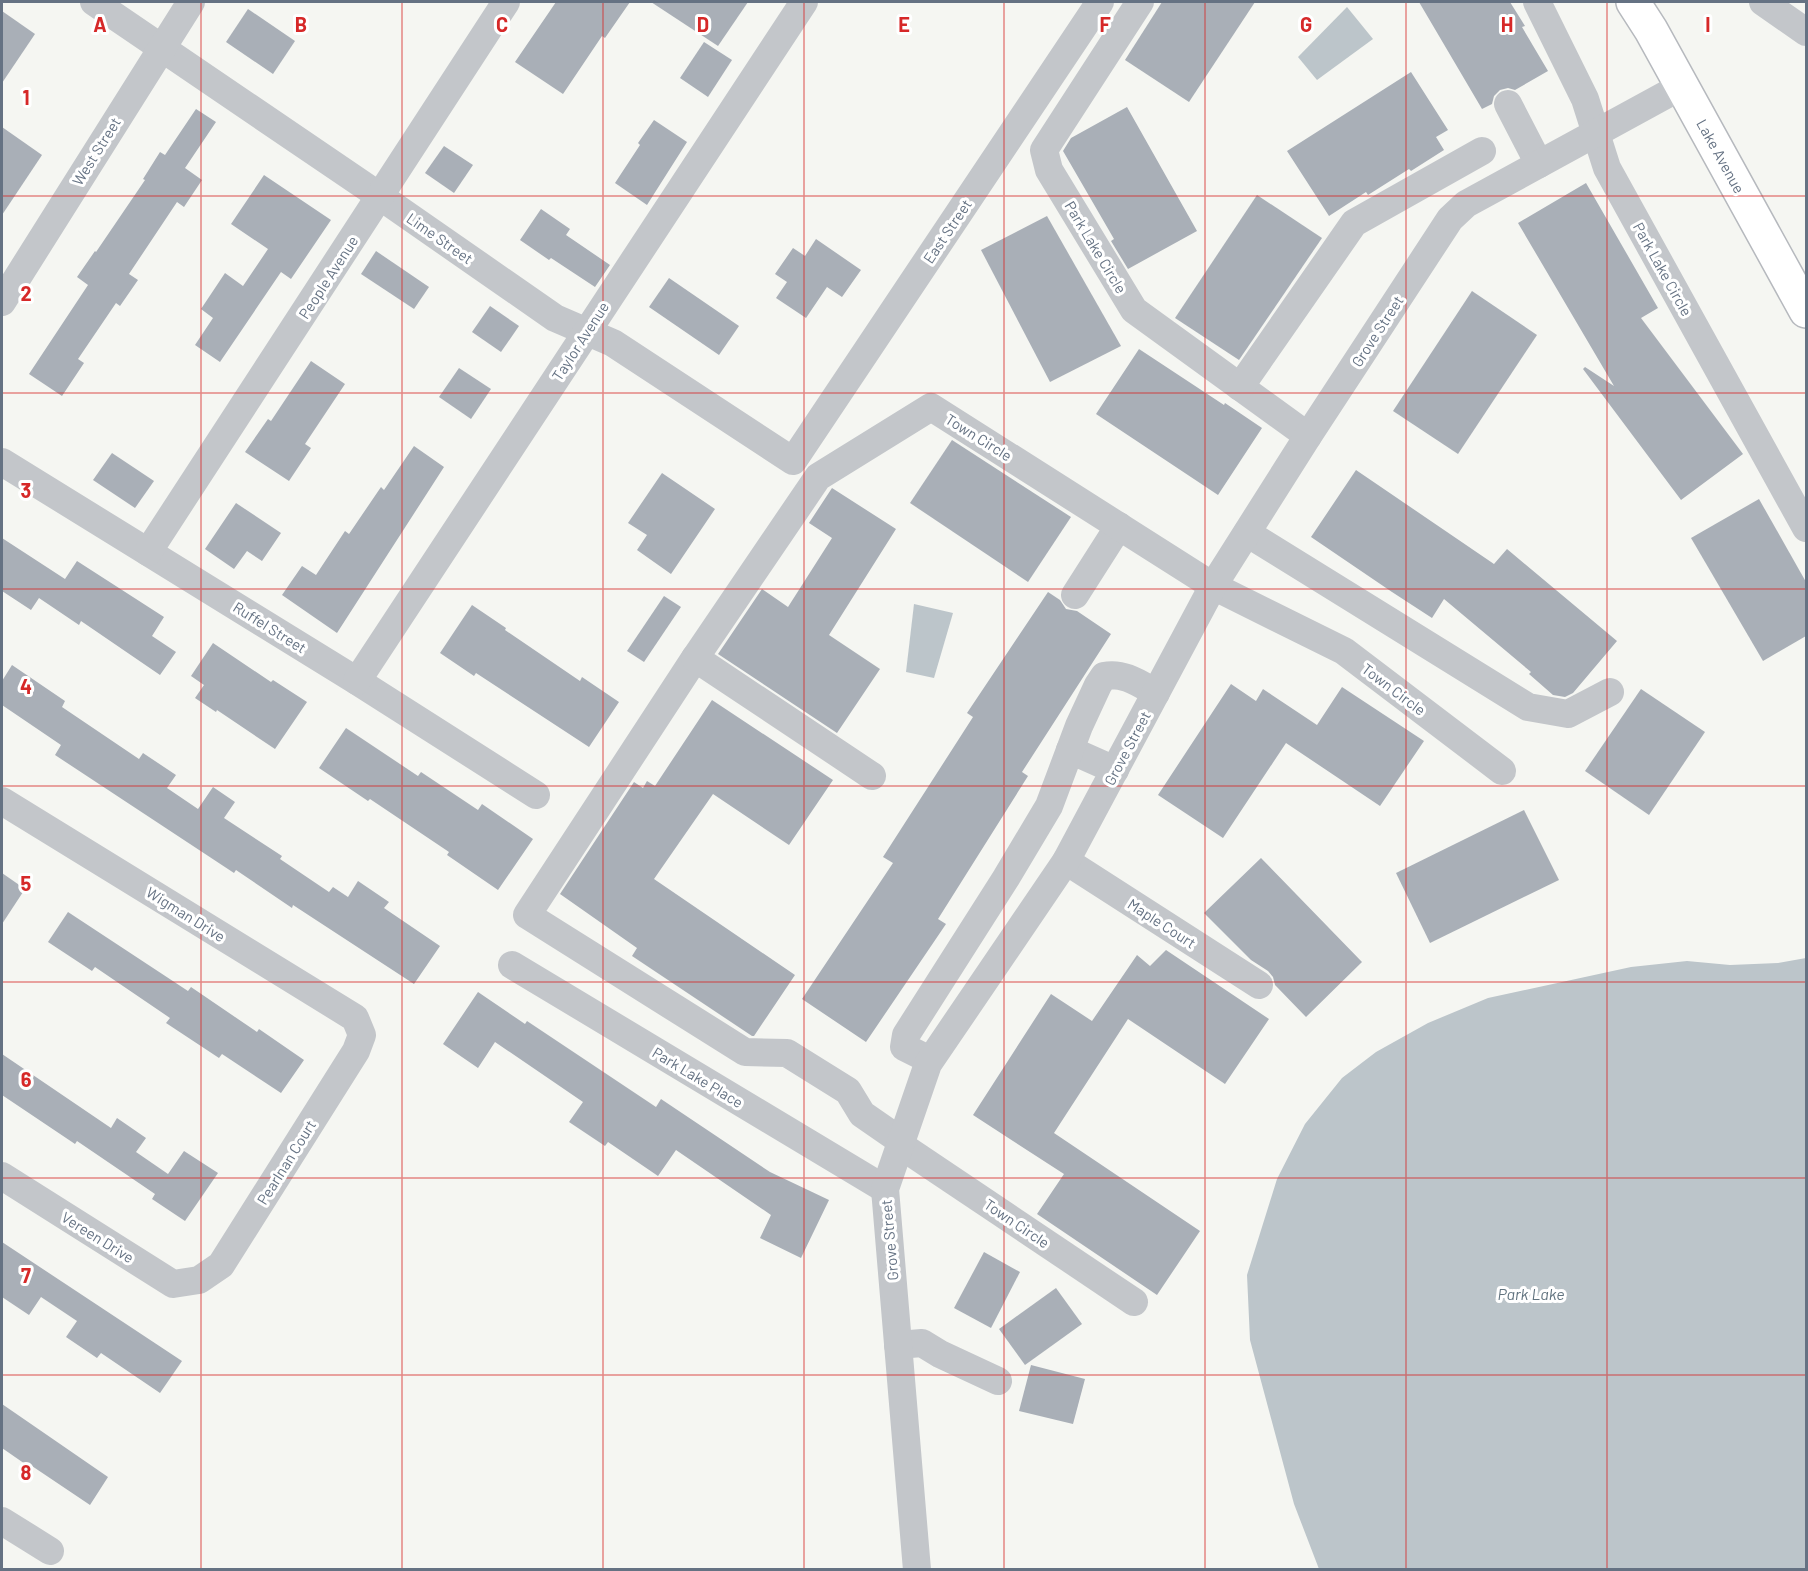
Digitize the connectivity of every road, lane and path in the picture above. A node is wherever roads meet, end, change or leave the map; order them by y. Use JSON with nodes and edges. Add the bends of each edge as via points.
{"nodes":[{"id":1,"x":94,"y":2,"type":"edge"},
{"id":2,"x":191,"y":2,"type":"edge"},
{"id":3,"x":506,"y":2,"type":"edge"},
{"id":4,"x":804,"y":2,"type":"edge"},
{"id":5,"x":1100,"y":2,"type":"edge"},
{"id":6,"x":1140,"y":2,"type":"edge"},
{"id":7,"x":1537,"y":2,"type":"edge"},
{"id":8,"x":1635,"y":2,"type":"edge"},
{"id":9,"x":1763,"y":2,"type":"edge"},
{"id":10,"x":1806,"y":32,"type":"edge"},
{"id":11,"x":160,"y":48,"type":"junction"},
{"id":12,"x":1682,"y":86,"type":"junction"},
{"id":13,"x":1508,"y":104,"type":"dead end"},
{"id":14,"x":1596,"y":133,"type":"junction"},
{"id":15,"x":1482,"y":151,"type":"dead end"},
{"id":16,"x":1539,"y":164,"type":"junction"},
{"id":17,"x":381,"y":197,"type":"junction"},
{"id":18,"x":2,"y":302,"type":"edge"},
{"id":19,"x":1806,"y":312,"type":"edge"},
{"id":20,"x":585,"y":332,"type":"junction"},
{"id":21,"x":1240,"y":387,"type":"junction"},
{"id":22,"x":1308,"y":436,"type":"junction"},
{"id":23,"x":794,"y":461,"type":"joint"},
{"id":24,"x":2,"y":462,"type":"edge"},
{"id":25,"x":1119,"y":526,"type":"junction"},
{"id":26,"x":1806,"y":528,"type":"edge"},
{"id":27,"x":1247,"y":533,"type":"junction"},
{"id":28,"x":148,"y":552,"type":"junction"},
{"id":29,"x":1214,"y":586,"type":"junction"},
{"id":30,"x":1076,"y":595,"type":"dead end"},
{"id":31,"x":695,"y":658,"type":"junction"},
{"id":32,"x":357,"y":681,"type":"junction"},
{"id":33,"x":1610,"y":692,"type":"dead end"},
{"id":34,"x":1156,"y":693,"type":"junction"},
{"id":35,"x":1070,"y":750,"type":"junction"},
{"id":36,"x":1115,"y":770,"type":"junction"},
{"id":37,"x":1502,"y":771,"type":"dead end"},
{"id":38,"x":872,"y":776,"type":"dead end"},
{"id":39,"x":536,"y":795,"type":"dead end"},
{"id":40,"x":2,"y":801,"type":"edge"},
{"id":41,"x":1022,"y":851,"type":"junction"},
{"id":42,"x":1061,"y":868,"type":"junction"},
{"id":43,"x":512,"y":965,"type":"dead end"},
{"id":44,"x":1259,"y":985,"type":"dead end"},
{"id":45,"x":362,"y":1035,"type":"joint"},
{"id":46,"x":930,"y":1060,"type":"junction"},
{"id":47,"x":901,"y":1143,"type":"junction"},
{"id":48,"x":2,"y":1176,"type":"edge"},
{"id":49,"x":885,"y":1190,"type":"junction"},
{"id":50,"x":199,"y":1281,"type":"joint"},
{"id":51,"x":1134,"y":1302,"type":"dead end"},
{"id":52,"x":898,"y":1345,"type":"junction"},
{"id":53,"x":998,"y":1381,"type":"dead end"},
{"id":54,"x":2,"y":1521,"type":"edge"},
{"id":55,"x":50,"y":1551,"type":"dead end"},
{"id":56,"x":917,"y":1569,"type":"edge"}],
"edges":[{"from":1,"to":11,"type":"street","name":"Lime Street"},
{"from":2,"to":11,"type":"street","name":"West Street"},
{"from":3,"to":17,"type":"street","name":"People Avenue"},
{"from":4,"to":20,"type":"street","name":"Taylor Avenue"},
{"from":5,"to":23,"type":"street","name":"East Street"},
{"from":6,"to":21,"type":"street","name":"Park Lake Circle","via":[[1044,150],[1049,170],[1134,310]]},
{"from":7,"to":14,"type":"street","name":"Park Lake Circle","via":[[1585,99]]},
{"from":8,"to":12,"type":"main road","name":"Lake Avenue"},
{"from":9,"to":10,"type":"street"},
{"from":11,"to":17,"type":"street","name":"Lime Street"},
{"from":11,"to":18,"type":"street","name":"West Street"},
{"from":12,"to":14,"type":"street","name":"Grove Street"},
{"from":12,"to":19,"type":"main road","name":"Lake Avenue"},
{"from":13,"to":16,"type":"street"},
{"from":14,"to":16,"type":"street","name":"Grove Street"},
{"from":14,"to":26,"type":"street","name":"Park Lake Circle","via":[[1607,168]]},
{"from":15,"to":21,"type":"street","via":[[1354,223]]},
{"from":16,"to":22,"type":"street","name":"Grove Street","via":[[1466,204],[1450,219]]},
{"from":17,"to":20,"type":"street","name":"Lime Street","via":[[555,318]]},
{"from":17,"to":28,"type":"street","name":"People Avenue"},
{"from":20,"to":23,"type":"street","name":"Lime Street","via":[[613,343]]},
{"from":20,"to":32,"type":"street","name":"Taylor Avenue"},
{"from":21,"to":22,"type":"street","name":"Park Lake Circle"},
{"from":22,"to":27,"type":"street","name":"Grove Street"},
{"from":24,"to":28,"type":"street","name":"Ruffel Street"},
{"from":25,"to":29,"type":"street","name":"Town Circle"},
{"from":25,"to":30,"type":"street"},
{"from":25,"to":31,"type":"street","name":"Town Circle","via":[[931,407],[818,477]]},
{"from":27,"to":29,"type":"street","name":"Grove Street"},
{"from":27,"to":33,"type":"street","via":[[1528,707],[1568,714]]},
{"from":28,"to":32,"type":"street","name":"Ruffel Street"},
{"from":29,"to":34,"type":"street","name":"Grove Street"},
{"from":29,"to":37,"type":"street","name":"Town Circle","via":[[1344,651]]},
{"from":31,"to":38,"type":"street"},
{"from":31,"to":47,"type":"street","name":"Town Circle","via":[[527,915],[745,1052],[787,1053],[848,1091],[862,1114]]},
{"from":32,"to":39,"type":"street","name":"Ruffel Street"},
{"from":34,"to":35,"type":"street","via":[[1131,679],[1104,676]]},
{"from":34,"to":36,"type":"street","name":"Grove Street"},
{"from":35,"to":36,"type":"street"},
{"from":35,"to":41,"type":"street","via":[[1050,806]]},
{"from":36,"to":42,"type":"street","name":"Grove Street"},
{"from":40,"to":45,"type":"street","name":"Wigman Drive","via":[[355,1018]]},
{"from":41,"to":42,"type":"street","name":"Maple Court"},
{"from":41,"to":46,"type":"street","via":[[906,1035],[904,1047]]},
{"from":42,"to":44,"type":"street","name":"Maple Court"},
{"from":42,"to":46,"type":"street","name":"Grove Street"},
{"from":43,"to":49,"type":"street","name":"Park Lake Place"},
{"from":45,"to":50,"type":"street","name":"Pearlnan Court","via":[[356,1051],[221,1265]]},
{"from":46,"to":47,"type":"street","name":"Grove Street"},
{"from":47,"to":49,"type":"street","name":"Grove Street"},
{"from":47,"to":51,"type":"street","name":"Town Circle"},
{"from":48,"to":50,"type":"street","name":"Vereen Drive","via":[[173,1284]]},
{"from":49,"to":52,"type":"street","name":"Grove Street"},
{"from":52,"to":53,"type":"street","via":[[922,1343]]},
{"from":52,"to":56,"type":"street","name":"Grove Street"},
{"from":54,"to":55,"type":"street"}]}
